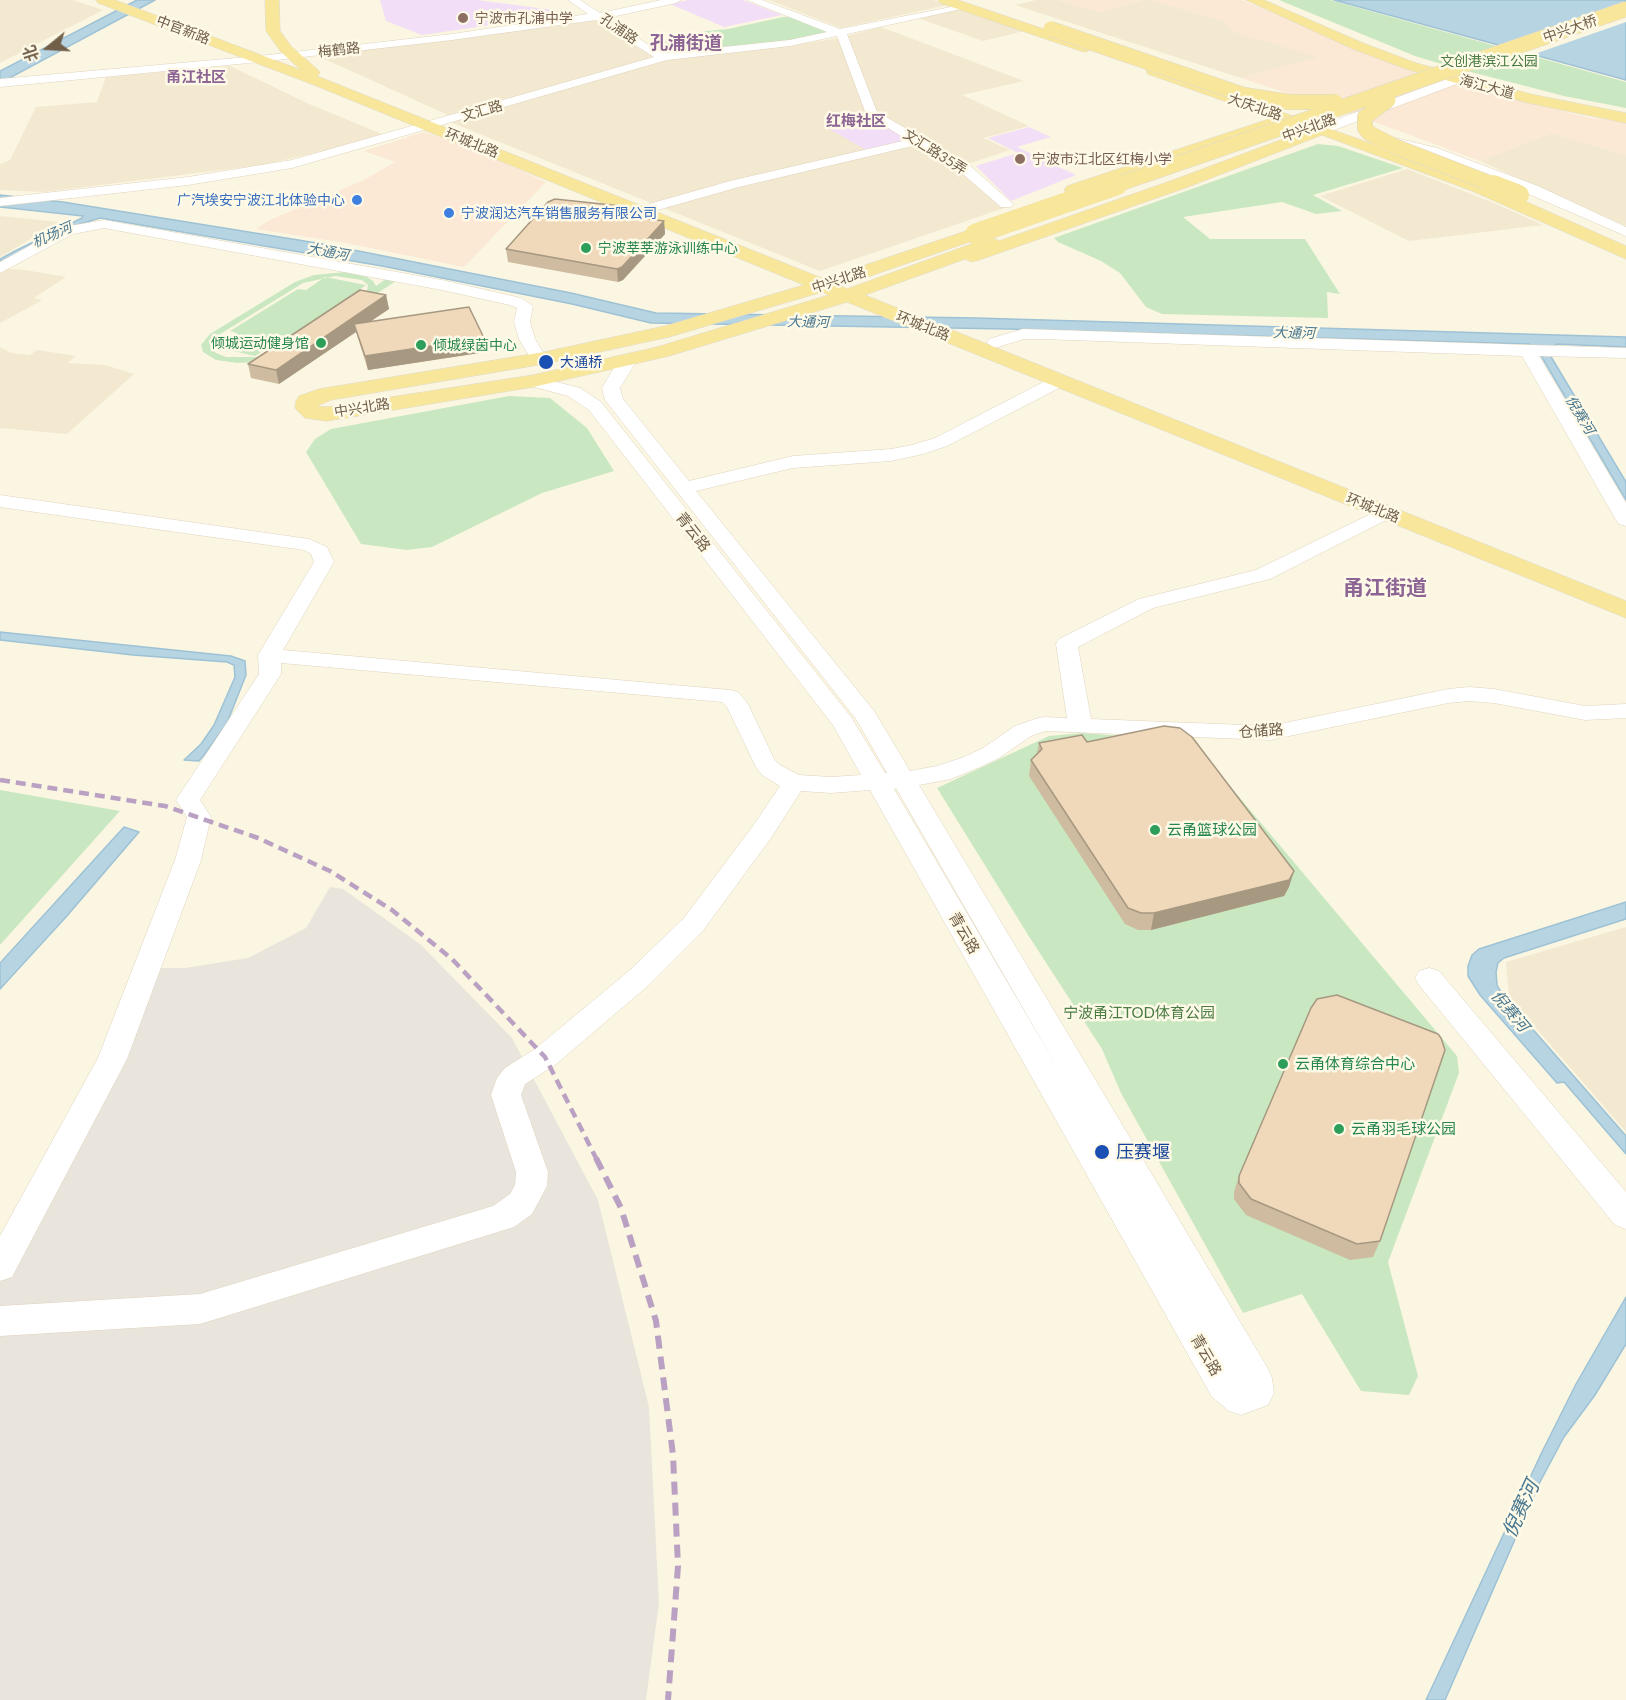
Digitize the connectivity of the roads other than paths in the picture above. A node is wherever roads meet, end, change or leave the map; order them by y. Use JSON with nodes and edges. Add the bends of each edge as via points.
{"nodes":[{"id":1,"x":261,"y":0,"type":"edge"},
{"id":2,"x":272,"y":0,"type":"edge"},
{"id":3,"x":573,"y":0,"type":"edge"},
{"id":4,"x":656,"y":0,"type":"edge"},
{"id":5,"x":676,"y":0,"type":"edge"},
{"id":6,"x":752,"y":0,"type":"edge"},
{"id":7,"x":945,"y":0,"type":"edge"},
{"id":8,"x":1253,"y":0,"type":"edge"},
{"id":9,"x":1267,"y":0,"type":"edge"},
{"id":10,"x":111,"y":1,"type":"edge"},
{"id":11,"x":965,"y":2,"type":"edge"},
{"id":12,"x":1626,"y":9,"type":"edge"},
{"id":13,"x":597,"y":14,"type":"junction"},
{"id":14,"x":1626,"y":16,"type":"edge"},
{"id":15,"x":841,"y":33,"type":"junction"},
{"id":16,"x":252,"y":45,"type":"junction"},
{"id":17,"x":291,"y":54,"type":"junction"},
{"id":18,"x":666,"y":57,"type":"junction"},
{"id":19,"x":1436,"y":70,"type":"junction"},
{"id":20,"x":310,"y":72,"type":"junction"},
{"id":21,"x":1461,"y":77,"type":"junction"},
{"id":22,"x":3,"y":81,"type":"edge"},
{"id":23,"x":1383,"y":98,"type":"junction"},
{"id":24,"x":1305,"y":112,"type":"junction"},
{"id":25,"x":1626,"y":113,"type":"edge"},
{"id":26,"x":1287,"y":118,"type":"junction"},
{"id":27,"x":1626,"y":118,"type":"edge"},
{"id":28,"x":437,"y":124,"type":"junction"},
{"id":29,"x":1328,"y":127,"type":"junction"},
{"id":30,"x":1387,"y":140,"type":"junction"},
{"id":31,"x":918,"y":141,"type":"junction"},
{"id":32,"x":0,"y":202,"type":"edge"},
{"id":33,"x":1006,"y":204,"type":"dead end"},
{"id":34,"x":654,"y":207,"type":"junction"},
{"id":35,"x":1626,"y":232,"type":"edge"},
{"id":36,"x":1626,"y":237,"type":"edge"},
{"id":37,"x":983,"y":239,"type":"junction"},
{"id":38,"x":1626,"y":246,"type":"edge"},
{"id":39,"x":929,"y":250,"type":"junction"},
{"id":40,"x":1626,"y":254,"type":"edge"},
{"id":41,"x":0,"y":268,"type":"edge"},
{"id":42,"x":905,"y":274,"type":"junction"},
{"id":43,"x":843,"y":288,"type":"junction"},
{"id":44,"x":744,"y":319,"type":"junction"},
{"id":45,"x":985,"y":339,"type":"junction"},
{"id":46,"x":1528,"y":351,"type":"junction"},
{"id":47,"x":1626,"y":353,"type":"edge"},
{"id":48,"x":629,"y":360,"type":"junction"},
{"id":49,"x":536,"y":370,"type":"junction"},
{"id":50,"x":1059,"y":381,"type":"junction"},
{"id":51,"x":684,"y":488,"type":"junction"},
{"id":52,"x":0,"y":501,"type":"edge"},
{"id":53,"x":1385,"y":513,"type":"junction"},
{"id":54,"x":1626,"y":520,"type":"edge"},
{"id":55,"x":1626,"y":593,"type":"edge"},
{"id":56,"x":1626,"y":610,"type":"edge"},
{"id":57,"x":269,"y":655,"type":"junction"},
{"id":58,"x":1626,"y":711,"type":"edge"},
{"id":59,"x":1080,"y":724,"type":"junction"},
{"id":60,"x":904,"y":780,"type":"junction"},
{"id":61,"x":878,"y":782,"type":"junction"},
{"id":62,"x":794,"y":783,"type":"junction"},
{"id":63,"x":1429,"y":978,"type":"dead end"},
{"id":64,"x":1626,"y":1215,"type":"edge"},
{"id":65,"x":0,"y":1267,"type":"edge"},
{"id":66,"x":0,"y":1321,"type":"edge"}],
"edges":[{"from":1,"to":16,"type":"main road","via":[[262,33]]},
{"from":2,"to":16,"type":"main road"},
{"from":3,"to":13,"type":"street","name":"孔浦路"},
{"from":4,"to":13,"type":"street","name":"梅鹤路"},
{"from":5,"to":13,"type":"street","name":"梅鹤路"},
{"from":6,"to":15,"type":"street"},
{"from":7,"to":11,"type":"main road","name":"大庆北路"},
{"from":8,"to":19,"type":"main road","name":"海江大道","via":[[1378,54]]},
{"from":9,"to":19,"type":"main road","name":"海江大道"},
{"from":10,"to":16,"type":"main road","name":"中官新路"},
{"from":11,"to":15,"type":"street","name":"文汇路"},
{"from":11,"to":23,"type":"main road","bridge":true,"via":[[1244,95],[1310,103]]},
{"from":11,"to":24,"type":"main road","name":"大庆北路","via":[[996,7]]},
{"from":11,"to":26,"type":"main road","name":"大庆北路"},
{"from":12,"to":23,"type":"main road","name":"中兴大桥","bridge":true},
{"from":13,"to":17,"type":"street","name":"梅鹤路","via":[[441,39]]},
{"from":13,"to":18,"type":"street","name":"孔浦路"},
{"from":14,"to":23,"type":"main road","name":"中兴大桥"},
{"from":15,"to":18,"type":"street","name":"文汇路"},
{"from":15,"to":31,"type":"street","name":"文汇路35弄","via":[[872,114]]},
{"from":16,"to":17,"type":"main road","name":"环城北路"},
{"from":16,"to":17,"type":"street","name":"梅鹤路"},
{"from":16,"to":20,"type":"main road","name":"环城北路"},
{"from":16,"to":22,"type":"street","name":"梅鹤路"},
{"from":16,"to":28,"type":"main road","name":"环城北路"},
{"from":17,"to":20,"type":"main road","name":"环城北路"},
{"from":18,"to":28,"type":"street","name":"文汇路"},
{"from":19,"to":21,"type":"main road","name":"海江大道"},
{"from":19,"to":24,"type":"street"},
{"from":20,"to":28,"type":"main road","name":"环城北路"},
{"from":21,"to":25,"type":"main road","name":"海江大道"},
{"from":21,"to":27,"type":"main road","name":"海江大道","via":[[1528,98]]},
{"from":21,"to":29,"type":"street"},
{"from":23,"to":37,"type":"main road","name":"中兴北路","bridge":true},
{"from":23,"to":38,"type":"main road","bridge":true,"via":[[1365,117],[1369,133],[1519,195]]},
{"from":24,"to":26,"type":"street"},
{"from":24,"to":29,"type":"main road","name":"大庆北路"},
{"from":26,"to":29,"type":"main road","name":"大庆北路"},
{"from":26,"to":39,"type":"main road","via":[[962,230]]},
{"from":28,"to":32,"type":"street","name":"文汇路","via":[[250,172]]},
{"from":28,"to":34,"type":"main road","name":"环城北路"},
{"from":28,"to":43,"type":"main road","name":"环城北路"},
{"from":29,"to":30,"type":"main road","name":"大庆北路"},
{"from":29,"to":40,"type":"main road","name":"大庆北路","via":[[1478,187]]},
{"from":29,"to":42,"type":"main road","via":[[1211,173],[955,262]]},
{"from":30,"to":35,"type":"street","via":[[1478,167]]},
{"from":30,"to":36,"type":"main road","name":"大庆北路","via":[[1533,193]]},
{"from":31,"to":33,"type":"street","name":"文汇路35弄","via":[[962,166]]},
{"from":31,"to":34,"type":"street"},
{"from":34,"to":43,"type":"main road","name":"环城北路"},
{"from":37,"to":39,"type":"main road","name":"中兴北路"},
{"from":37,"to":42,"type":"main road","name":"中兴北路"},
{"from":39,"to":43,"type":"main road","name":"中兴北路"},
{"from":41,"to":49,"type":"street","via":[[69,230],[104,225],[442,285],[525,306],[522,322]]},
{"from":42,"to":43,"type":"main road","name":"中兴北路"},
{"from":43,"to":44,"type":"main road","name":"中兴北路"},
{"from":43,"to":44,"type":"main road","name":"中兴北路","via":[[779,318]]},
{"from":43,"to":45,"type":"main road","name":"环城北路"},
{"from":43,"to":50,"type":"main road","name":"环城北路","via":[[885,310]]},
{"from":44,"to":48,"type":"main road","name":"中兴北路"},
{"from":44,"to":49,"type":"main road","name":"中兴北路","via":[[611,345]]},
{"from":45,"to":46,"type":"street","via":[[1041,334]]},
{"from":45,"to":55,"type":"main road","name":"环城北路"},
{"from":46,"to":47,"type":"street"},
{"from":46,"to":54,"type":"street"},
{"from":48,"to":49,"type":"main road","name":"中兴北路"},
{"from":48,"to":51,"type":"street","name":"青云路","via":[[611,394]]},
{"from":49,"to":49,"type":"main road","name":"中兴北路","via":[[321,396],[307,401],[306,408],[327,414]]},
{"from":49,"to":61,"type":"street","name":"青云路","via":[[595,406],[843,722]]},
{"from":50,"to":51,"type":"street","via":[[941,442],[916,450],[793,462]]},
{"from":50,"to":53,"type":"main road","name":"环城北路"},
{"from":51,"to":60,"type":"street","name":"青云路","via":[[866,716]]},
{"from":52,"to":57,"type":"street","via":[[309,546],[320,551],[324,562]]},
{"from":53,"to":56,"type":"main road","name":"环城北路"},
{"from":53,"to":59,"type":"street","via":[[1263,575],[1146,603],[1067,644]]},
{"from":57,"to":62,"type":"street","via":[[730,697],[764,762]]},
{"from":57,"to":65,"type":"street","via":[[270,674],[188,800],[199,817],[188,860],[112,1059]]},
{"from":58,"to":59,"type":"street","name":"仓储路","via":[[1585,712],[1468,694],[1270,733]]},
{"from":59,"to":60,"type":"street","name":"仓储路","via":[[1033,726],[972,762]]},
{"from":60,"to":61,"type":"street","name":"仓储路"},
{"from":60,"to":61,"type":"street","name":"青云路","via":[[1255,1378],[1256,1393],[1240,1399],[1224,1385]]},
{"from":61,"to":62,"type":"street","name":"仓储路"},
{"from":62,"to":66,"type":"street","via":[[693,925],[640,976],[507,1086],[506,1095],[532,1172],[531,1186],[521,1204],[503,1216],[200,1309]]},
{"from":63,"to":64,"type":"street"}]}
